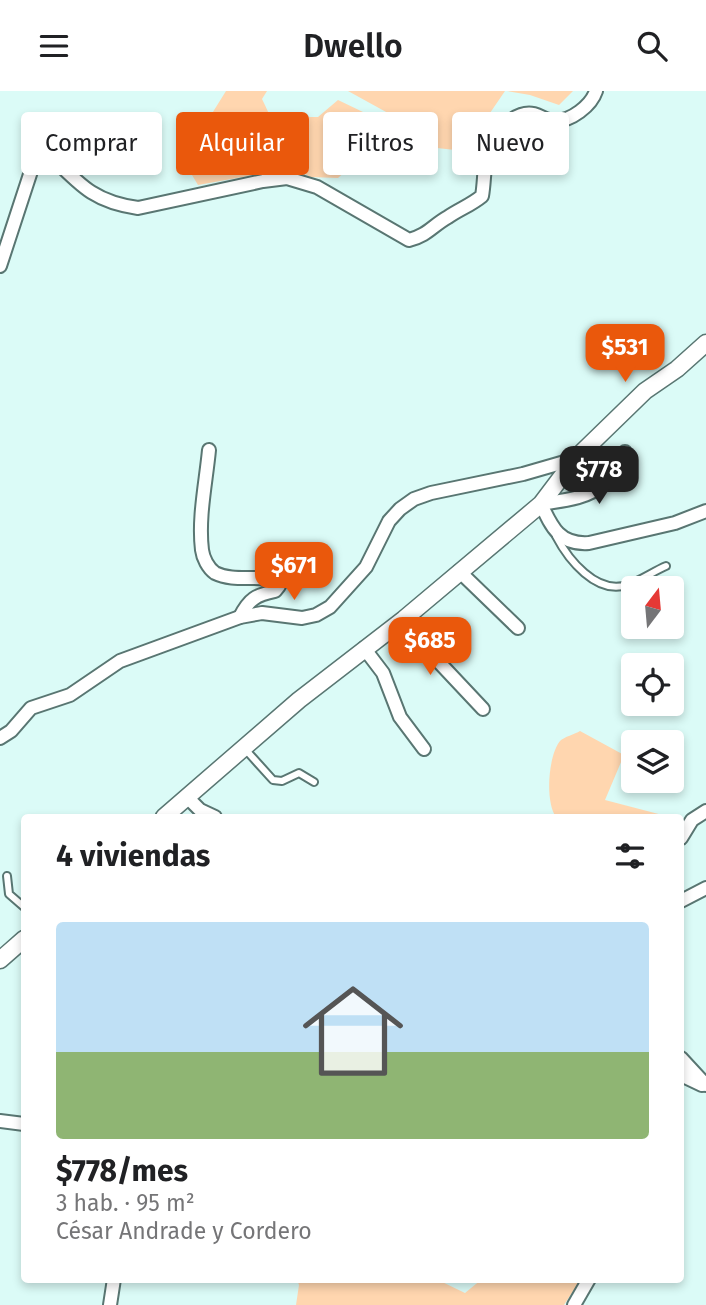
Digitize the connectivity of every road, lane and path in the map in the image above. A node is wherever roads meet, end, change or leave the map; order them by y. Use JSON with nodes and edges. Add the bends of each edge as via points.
{"nodes":[{"id":1,"x":596,"y":91,"type":"edge"},
{"id":2,"x":0,"y":266,"type":"edge"},
{"id":3,"x":706,"y":343,"type":"edge"},
{"id":4,"x":209,"y":450,"type":"dead end"},
{"id":5,"x":625,"y":453,"type":"dead end"},
{"id":6,"x":575,"y":459,"type":"junction"},
{"id":7,"x":541,"y":505,"type":"junction"},
{"id":8,"x":706,"y":511,"type":"edge"},
{"id":9,"x":551,"y":525,"type":"junction"},
{"id":10,"x":666,"y":566,"type":"dead end"},
{"id":11,"x":459,"y":571,"type":"junction"},
{"id":12,"x":240,"y":617,"type":"junction"},
{"id":13,"x":404,"y":619,"type":"junction"},
{"id":14,"x":518,"y":628,"type":"dead end"},
{"id":15,"x":364,"y":647,"type":"junction"},
{"id":16,"x":483,"y":709,"type":"dead end"},
{"id":17,"x":0,"y":738,"type":"edge"},
{"id":18,"x":244,"y":748,"type":"junction"},
{"id":19,"x":424,"y":749,"type":"dead end"},
{"id":20,"x":314,"y":782,"type":"dead end"},
{"id":21,"x":187,"y":797,"type":"junction"},
{"id":22,"x":706,"y":811,"type":"edge"},
{"id":23,"x":167,"y":814,"type":"edge"},
{"id":24,"x":209,"y":814,"type":"edge"},
{"id":25,"x":684,"y":833,"type":"edge"},
{"id":26,"x":7,"y":876,"type":"dead end"},
{"id":27,"x":706,"y":888,"type":"edge"},
{"id":28,"x":684,"y":899,"type":"edge"},
{"id":29,"x":21,"y":904,"type":"edge"},
{"id":30,"x":21,"y":942,"type":"edge"},
{"id":31,"x":0,"y":960,"type":"edge"},
{"id":32,"x":684,"y":1061,"type":"edge"},
{"id":33,"x":684,"y":1076,"type":"edge"},
{"id":34,"x":706,"y":1085,"type":"edge"},
{"id":35,"x":0,"y":1121,"type":"edge"},
{"id":36,"x":21,"y":1124,"type":"edge"},
{"id":37,"x":113,"y":1283,"type":"edge"},
{"id":38,"x":587,"y":1283,"type":"edge"},
{"id":39,"x":110,"y":1305,"type":"edge"},
{"id":40,"x":574,"y":1305,"type":"edge"}],
"edges":[{"from":1,"to":2,"type":"street","via":[[584,108],[558,121],[535,114],[514,118],[489,148],[482,196],[424,236],[409,240],[317,187],[288,178],[138,208],[123,206],[79,185],[44,153],[35,159]]},
{"from":3,"to":6,"type":"street","via":[[645,391]]},
{"from":4,"to":12,"type":"street","via":[[202,528],[205,562],[216,573],[268,578],[279,586],[248,602]]},
{"from":5,"to":7,"type":"street","via":[[600,487]]},
{"from":6,"to":7,"type":"street"},
{"from":6,"to":12,"type":"street","via":[[414,499],[389,521],[366,567],[330,607],[302,618],[262,613]]},
{"from":7,"to":9,"type":"street"},
{"from":7,"to":11,"type":"street"},
{"from":8,"to":9,"type":"street","via":[[589,543],[565,539]]},
{"from":9,"to":10,"type":"lane","via":[[566,554],[595,581],[627,585]]},
{"from":11,"to":13,"type":"street"},
{"from":11,"to":14,"type":"street"},
{"from":12,"to":17,"type":"street","via":[[120,661],[70,695],[31,708]]},
{"from":13,"to":15,"type":"street"},
{"from":13,"to":16,"type":"street"},
{"from":15,"to":18,"type":"street"},
{"from":15,"to":19,"type":"street","via":[[383,673],[400,717]]},
{"from":18,"to":20,"type":"lane","via":[[273,780],[299,773]]},
{"from":18,"to":21,"type":"street"},
{"from":21,"to":23,"type":"street"},
{"from":21,"to":24,"type":"street"},
{"from":22,"to":25,"type":"street","via":[[692,820]]},
{"from":26,"to":29,"type":"lane","via":[[9,894]]},
{"from":27,"to":28,"type":"street"},
{"from":30,"to":31,"type":"street"},
{"from":32,"to":34,"type":"street"},
{"from":33,"to":34,"type":"street"},
{"from":35,"to":36,"type":"street"},
{"from":37,"to":39,"type":"street"},
{"from":38,"to":40,"type":"street"}]}
